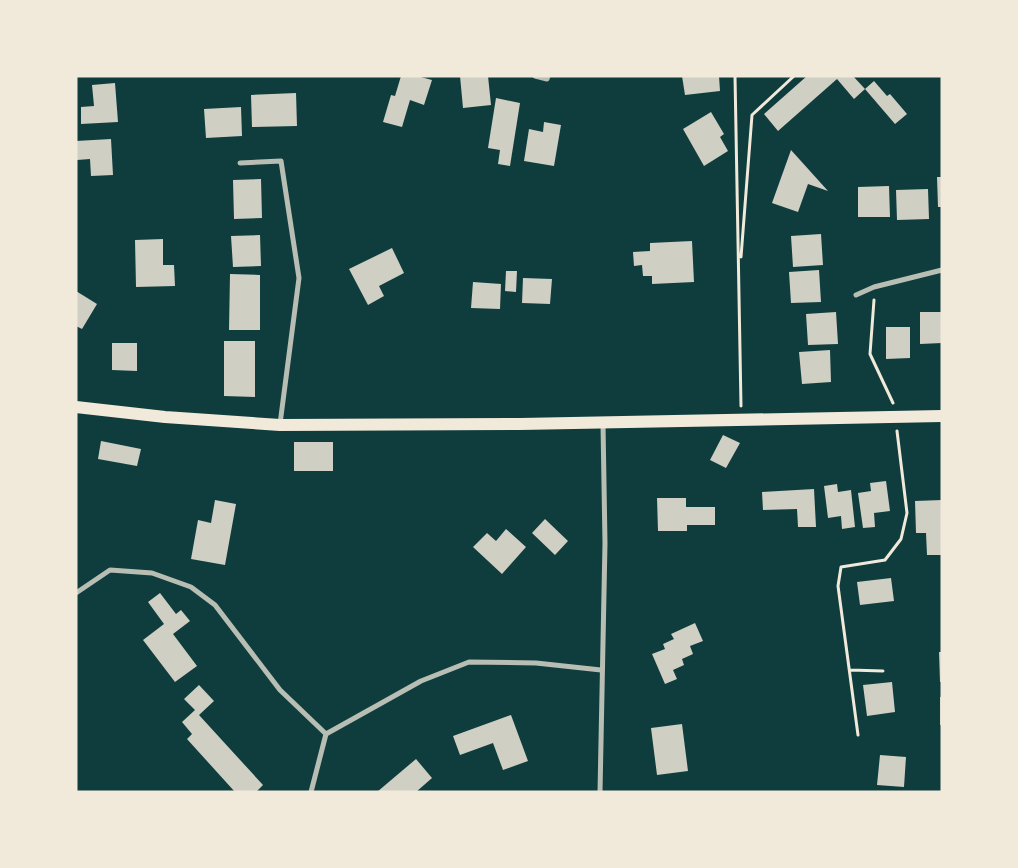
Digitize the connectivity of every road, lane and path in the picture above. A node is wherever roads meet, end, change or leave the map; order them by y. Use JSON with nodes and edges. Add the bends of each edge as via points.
{"nodes":[{"id":1,"x":535,"y":76,"type":"edge"},
{"id":2,"x":548,"y":76,"type":"edge"},
{"id":3,"x":735,"y":76,"type":"edge"},
{"id":4,"x":794,"y":76,"type":"edge"},
{"id":5,"x":240,"y":163,"type":"dead end"},
{"id":6,"x":942,"y":270,"type":"edge"},
{"id":7,"x":740,"y":277,"type":"junction"},
{"id":8,"x":874,"y":287,"type":"junction"},
{"id":9,"x":856,"y":295,"type":"dead end"},
{"id":10,"x":893,"y":402,"type":"dead end"},
{"id":11,"x":76,"y":407,"type":"edge"},
{"id":12,"x":942,"y":416,"type":"edge"},
{"id":13,"x":896,"y":417,"type":"junction"},
{"id":14,"x":741,"y":419,"type":"junction"},
{"id":15,"x":603,"y":421,"type":"junction"},
{"id":16,"x":280,"y":425,"type":"junction"},
{"id":17,"x":76,"y":593,"type":"edge"},
{"id":18,"x":602,"y":670,"type":"junction"},
{"id":19,"x":850,"y":670,"type":"junction"},
{"id":20,"x":883,"y":671,"type":"dead end"},
{"id":21,"x":326,"y":734,"type":"junction"},
{"id":22,"x":858,"y":735,"type":"dead end"},
{"id":23,"x":311,"y":792,"type":"edge"},
{"id":24,"x":600,"y":792,"type":"edge"}],
"edges":[{"from":1,"to":2,"type":"street"},
{"from":3,"to":7,"type":"path"},
{"from":4,"to":7,"type":"path","via":[[752,115]]},
{"from":5,"to":16,"type":"street","via":[[281,161],[299,278]]},
{"from":6,"to":8,"type":"street"},
{"from":7,"to":14,"type":"path"},
{"from":8,"to":9,"type":"street"},
{"from":8,"to":10,"type":"path","via":[[870,354]]},
{"from":11,"to":16,"type":"main road"},
{"from":12,"to":13,"type":"main road"},
{"from":13,"to":14,"type":"main road"},
{"from":13,"to":19,"type":"path","via":[[907,514],[901,540],[885,560],[841,567],[838,586]]},
{"from":14,"to":15,"type":"main road"},
{"from":15,"to":16,"type":"main road"},
{"from":15,"to":18,"type":"street"},
{"from":17,"to":21,"type":"street","via":[[110,570],[152,573],[191,587],[215,606],[280,690]]},
{"from":18,"to":21,"type":"street","via":[[536,663],[469,662],[421,681]]},
{"from":18,"to":24,"type":"street"},
{"from":19,"to":20,"type":"path"},
{"from":19,"to":22,"type":"path"},
{"from":21,"to":23,"type":"street"}]}
